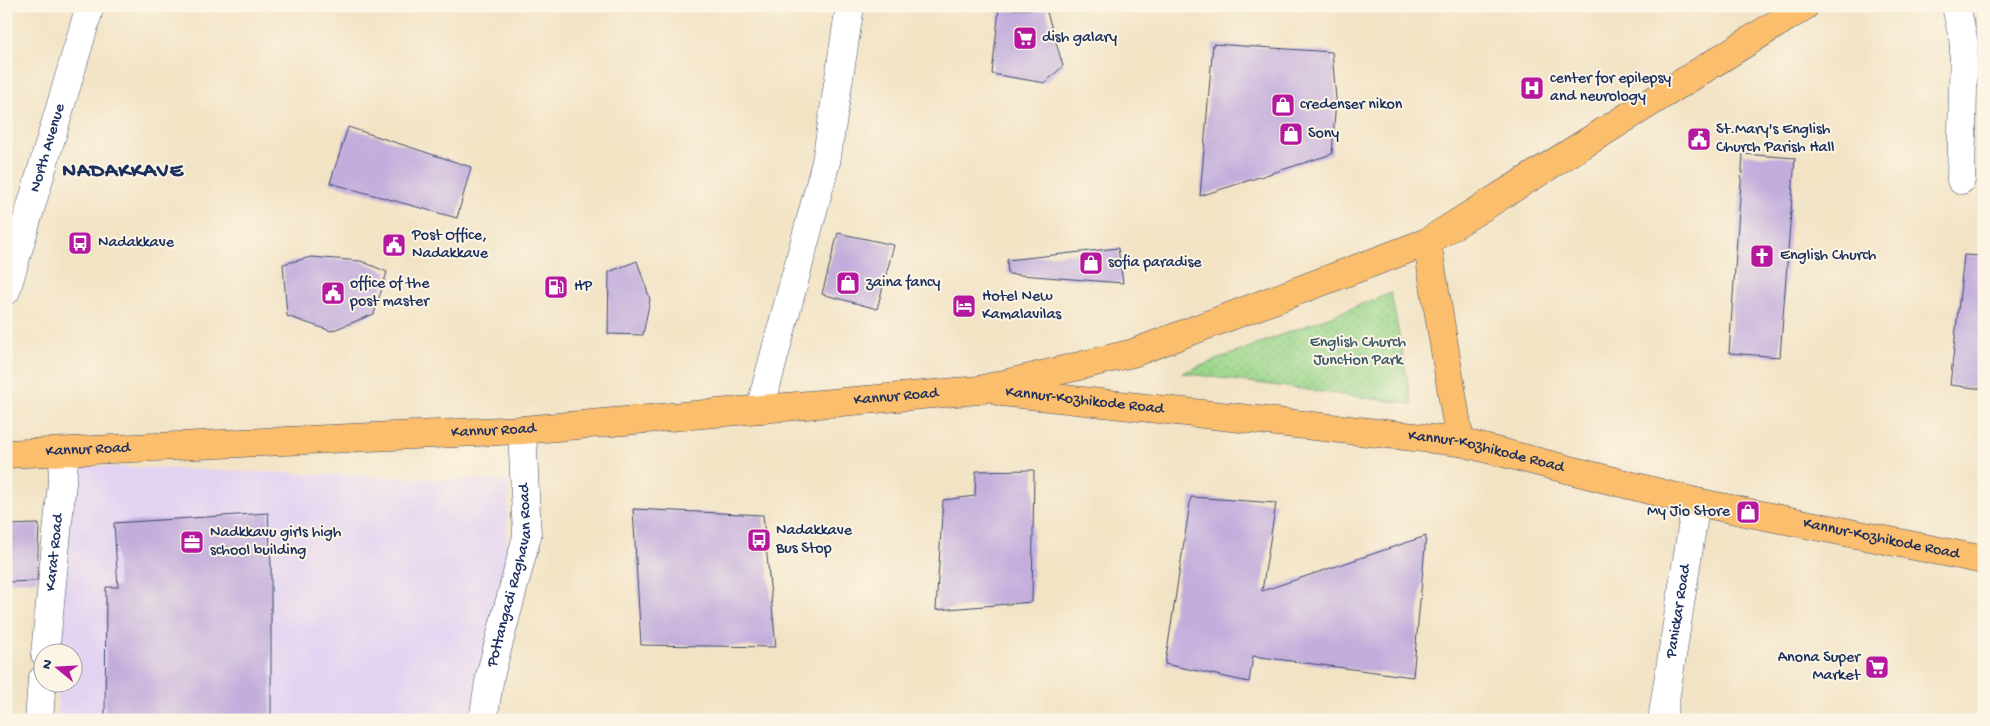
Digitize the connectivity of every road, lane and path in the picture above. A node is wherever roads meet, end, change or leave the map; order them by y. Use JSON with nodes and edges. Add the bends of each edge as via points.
{"nodes":[{"id":1,"x":90,"y":6,"type":"edge"},
{"id":2,"x":850,"y":6,"type":"edge"},
{"id":3,"x":1805,"y":6,"type":"edge"},
{"id":4,"x":1956,"y":6,"type":"edge"},
{"id":5,"x":1961,"y":180,"type":"dead end"},
{"id":6,"x":1427,"y":242,"type":"junction"},
{"id":7,"x":6,"y":292,"type":"edge"},
{"id":8,"x":979,"y":390,"type":"junction"},
{"id":9,"x":760,"y":409,"type":"junction"},
{"id":10,"x":522,"y":430,"type":"junction"},
{"id":11,"x":1460,"y":442,"type":"junction"},
{"id":12,"x":64,"y":452,"type":"junction"},
{"id":13,"x":6,"y":454,"type":"edge"},
{"id":14,"x":1696,"y":502,"type":"junction"},
{"id":15,"x":1984,"y":560,"type":"edge"},
{"id":16,"x":46,"y":644,"type":"edge"},
{"id":17,"x":41,"y":694,"type":"edge"},
{"id":18,"x":39,"y":720,"type":"edge"},
{"id":19,"x":483,"y":720,"type":"edge"},
{"id":20,"x":1662,"y":720,"type":"edge"}],
"edges":[{"from":1,"to":7,"type":"street","name":"North Avenue"},
{"from":2,"to":9,"type":"street","via":[[826,162]]},
{"from":3,"to":6,"type":"main road"},
{"from":4,"to":5,"type":"street","via":[[1964,43]]},
{"from":6,"to":8,"type":"main road","via":[[1133,353]]},
{"from":6,"to":11,"type":"main road"},
{"from":8,"to":9,"type":"main road","name":"Kannur Road"},
{"from":8,"to":11,"type":"main road","name":"Kannur-Kozhikode Road"},
{"from":9,"to":10,"type":"main road","name":"Kannur Road"},
{"from":10,"to":12,"type":"main road","name":"Kannur Road"},
{"from":10,"to":19,"type":"street","name":"Pottangadi Raghavan Road","via":[[527,536],[490,676]]},
{"from":11,"to":14,"type":"main road","name":"Kannur-Kozhikode Road"},
{"from":12,"to":13,"type":"main road","name":"Kannur Road"},
{"from":12,"to":16,"type":"street","name":"Karat Road"},
{"from":14,"to":15,"type":"main road","name":"Kannur-Kozhikode Road"},
{"from":14,"to":20,"type":"street","name":"Panickar Road"},
{"from":17,"to":18,"type":"street"}]}
